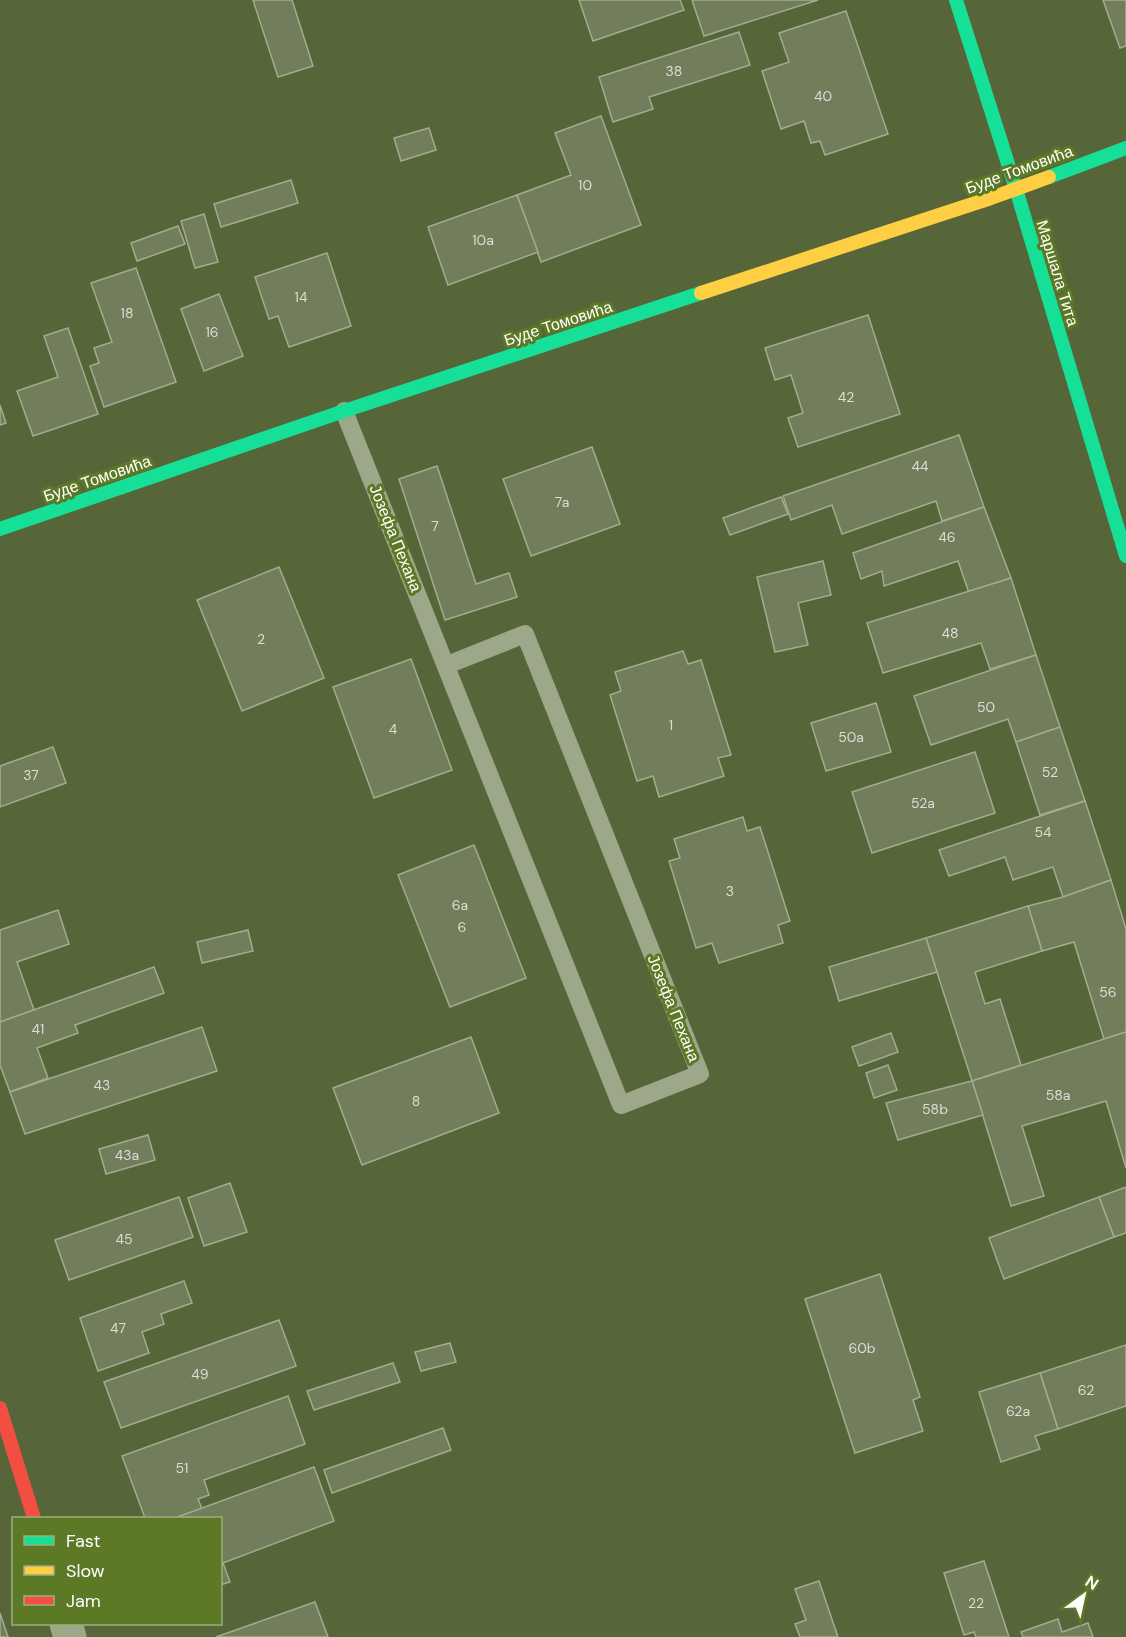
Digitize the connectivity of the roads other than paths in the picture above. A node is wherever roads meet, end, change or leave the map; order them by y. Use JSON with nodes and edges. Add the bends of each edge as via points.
{"nodes":[{"id":1,"x":956,"y":0,"type":"edge"},
{"id":2,"x":1126,"y":148,"type":"edge"},
{"id":3,"x":1016,"y":189,"type":"junction"},
{"id":4,"x":344,"y":411,"type":"junction"},
{"id":5,"x":0,"y":528,"type":"edge"},
{"id":6,"x":1126,"y":556,"type":"edge"},
{"id":7,"x":447,"y":665,"type":"junction"},
{"id":8,"x":0,"y":1408,"type":"edge"},
{"id":9,"x":34,"y":1517,"type":"edge"}],
"edges":[{"from":1,"to":3,"type":"street","name":"Маршала Тита"},
{"from":2,"to":3,"type":"street","name":"Буде Томовића"},
{"from":3,"to":4,"type":"street","name":"Буде Томовића"},
{"from":3,"to":6,"type":"street","name":"Маршала Тита"},
{"from":4,"to":5,"type":"street","name":"Буде Томовића"},
{"from":4,"to":7,"type":"lane","name":"Јозефа Пехана"},
{"from":7,"to":7,"type":"lane","name":"Јозефа Пехана","via":[[621,1105],[700,1074],[525,634]]},
{"from":8,"to":9,"type":"street"}]}
